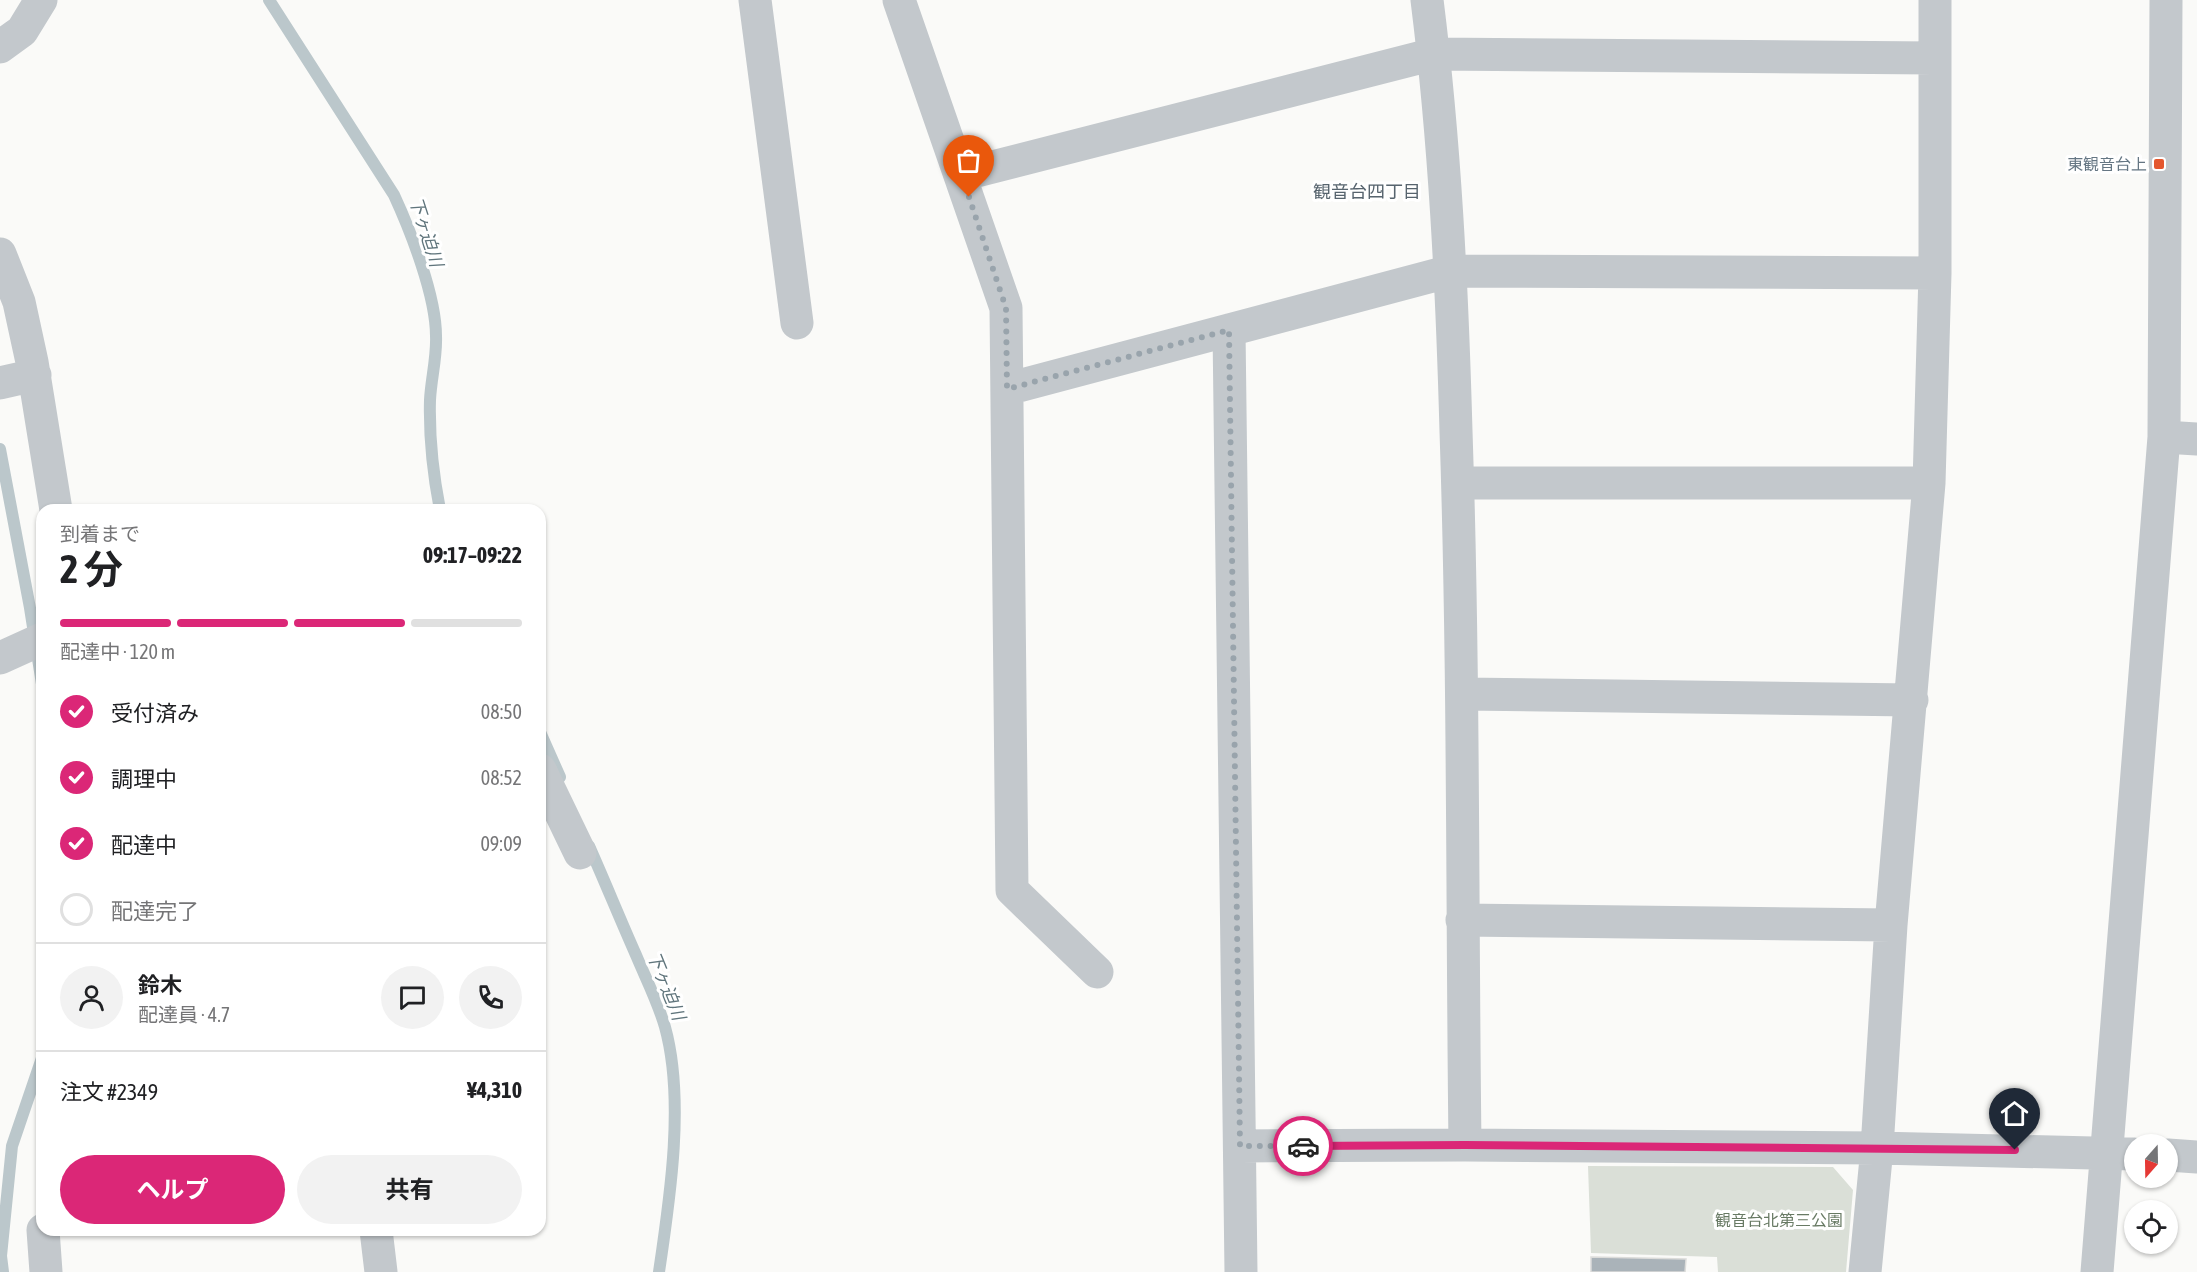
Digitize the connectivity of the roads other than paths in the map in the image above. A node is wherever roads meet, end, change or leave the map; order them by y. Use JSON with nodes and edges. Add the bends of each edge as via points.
{"nodes":[{"id":1,"x":41,"y":0,"type":"edge"},
{"id":2,"x":755,"y":0,"type":"edge"},
{"id":3,"x":900,"y":0,"type":"edge"},
{"id":4,"x":1427,"y":0,"type":"edge"},
{"id":5,"x":1935,"y":0,"type":"edge"},
{"id":6,"x":2166,"y":0,"type":"edge"},
{"id":7,"x":0,"y":47,"type":"edge"},
{"id":8,"x":1434,"y":54,"type":"junction"},
{"id":9,"x":1934,"y":58,"type":"junction"},
{"id":10,"x":961,"y":175,"type":"junction"},
{"id":11,"x":0,"y":254,"type":"edge"},
{"id":12,"x":1451,"y":271,"type":"junction"},
{"id":13,"x":1935,"y":273,"type":"junction"},
{"id":14,"x":797,"y":323,"type":"dead end"},
{"id":15,"x":1229,"y":330,"type":"junction"},
{"id":16,"x":34,"y":375,"type":"junction"},
{"id":17,"x":0,"y":383,"type":"edge"},
{"id":18,"x":1007,"y":389,"type":"junction"},
{"id":19,"x":2164,"y":437,"type":"junction"},
{"id":20,"x":2197,"y":439,"type":"edge"},
{"id":21,"x":1458,"y":483,"type":"junction"},
{"id":22,"x":1929,"y":483,"type":"junction"},
{"id":23,"x":55,"y":504,"type":"edge"},
{"id":24,"x":36,"y":642,"type":"edge"},
{"id":25,"x":0,"y":658,"type":"edge"},
{"id":26,"x":1463,"y":694,"type":"junction"},
{"id":27,"x":1912,"y":700,"type":"junction"},
{"id":28,"x":546,"y":782,"type":"edge"},
{"id":29,"x":580,"y":853,"type":"dead end"},
{"id":30,"x":1462,"y":920,"type":"junction"},
{"id":31,"x":1892,"y":925,"type":"junction"},
{"id":32,"x":1097,"y":972,"type":"dead end"},
{"id":33,"x":1465,"y":1145,"type":"junction"},
{"id":34,"x":1240,"y":1146,"type":"junction"},
{"id":35,"x":1877,"y":1148,"type":"junction"},
{"id":36,"x":2121,"y":1153,"type":"edge"},
{"id":37,"x":2178,"y":1156,"type":"edge"},
{"id":38,"x":2197,"y":1157,"type":"edge"},
{"id":39,"x":43,"y":1236,"type":"edge"},
{"id":40,"x":377,"y":1236,"type":"edge"},
{"id":41,"x":46,"y":1272,"type":"edge"},
{"id":42,"x":381,"y":1272,"type":"edge"},
{"id":43,"x":1241,"y":1272,"type":"edge"},
{"id":44,"x":1865,"y":1272,"type":"edge"},
{"id":45,"x":2097,"y":1272,"type":"edge"}],
"edges":[{"from":1,"to":7,"type":"street","via":[[22,31]]},
{"from":2,"to":14,"type":"street"},
{"from":3,"to":10,"type":"street"},
{"from":4,"to":8,"type":"street"},
{"from":5,"to":9,"type":"street"},
{"from":6,"to":19,"type":"street"},
{"from":8,"to":9,"type":"street"},
{"from":8,"to":10,"type":"street"},
{"from":8,"to":12,"type":"street"},
{"from":9,"to":13,"type":"street"},
{"from":10,"to":18,"type":"street","via":[[1006,308]]},
{"from":11,"to":16,"type":"street","via":[[19,302]]},
{"from":12,"to":13,"type":"street"},
{"from":12,"to":15,"type":"street"},
{"from":12,"to":21,"type":"street"},
{"from":13,"to":22,"type":"street"},
{"from":15,"to":18,"type":"street"},
{"from":15,"to":34,"type":"street"},
{"from":16,"to":17,"type":"street"},
{"from":16,"to":23,"type":"street"},
{"from":18,"to":32,"type":"street","via":[[1011,890]]},
{"from":19,"to":20,"type":"street"},
{"from":19,"to":36,"type":"street"},
{"from":21,"to":22,"type":"street"},
{"from":21,"to":26,"type":"street"},
{"from":22,"to":27,"type":"street"},
{"from":24,"to":25,"type":"street"},
{"from":26,"to":27,"type":"street"},
{"from":26,"to":30,"type":"street"},
{"from":27,"to":31,"type":"street"},
{"from":28,"to":29,"type":"street"},
{"from":30,"to":31,"type":"street"},
{"from":30,"to":33,"type":"street"},
{"from":31,"to":35,"type":"street"},
{"from":33,"to":34,"type":"street"},
{"from":33,"to":35,"type":"street"},
{"from":34,"to":43,"type":"street"},
{"from":35,"to":36,"type":"street"},
{"from":35,"to":44,"type":"street"},
{"from":36,"to":45,"type":"street"},
{"from":37,"to":38,"type":"street"},
{"from":39,"to":41,"type":"street"},
{"from":40,"to":42,"type":"street"}]}
